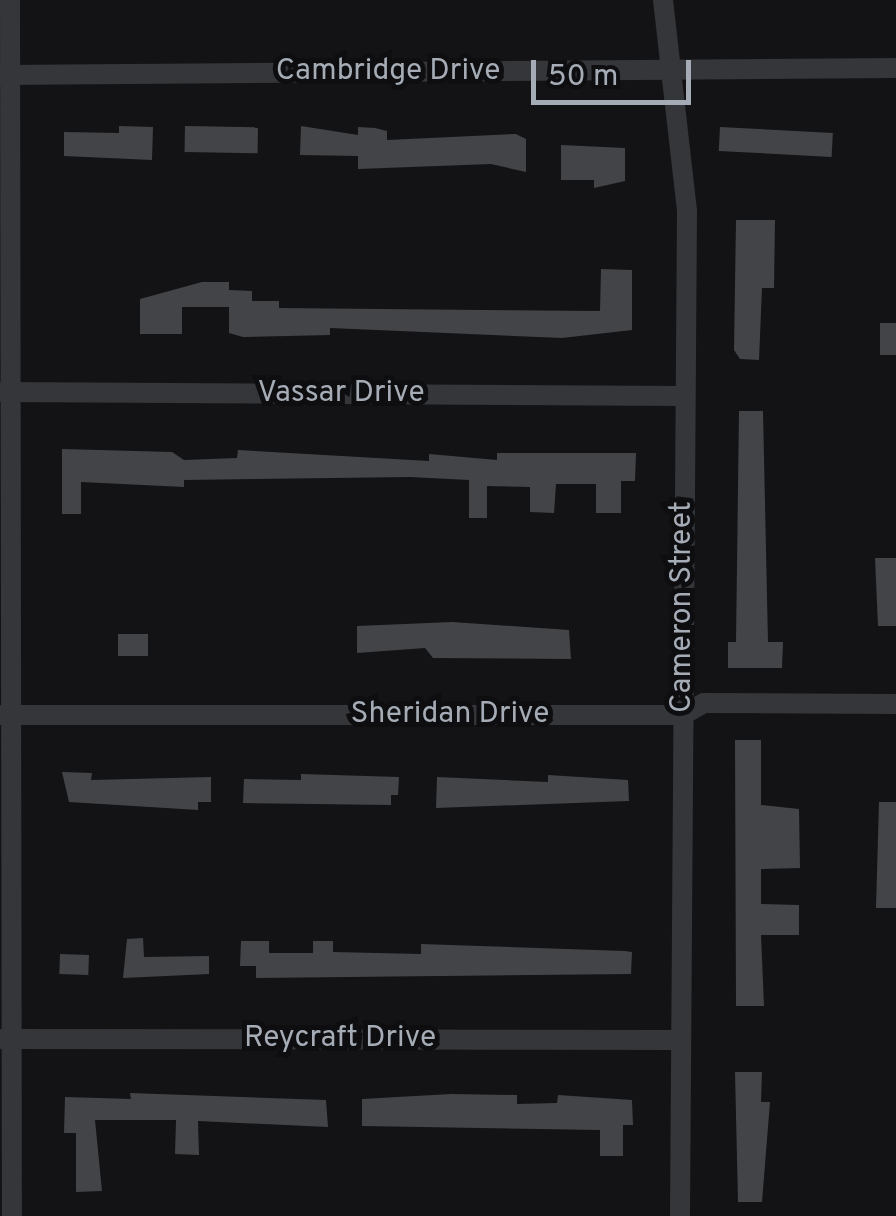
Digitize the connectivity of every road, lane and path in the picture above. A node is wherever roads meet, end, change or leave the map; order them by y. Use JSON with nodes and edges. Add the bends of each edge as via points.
{"nodes":[{"id":1,"x":10,"y":0,"type":"edge"},
{"id":2,"x":663,"y":0,"type":"edge"},
{"id":3,"x":896,"y":68,"type":"edge"},
{"id":4,"x":670,"y":70,"type":"junction"},
{"id":5,"x":4,"y":75,"type":"edge"},
{"id":6,"x":7,"y":392,"type":"edge"},
{"id":7,"x":683,"y":396,"type":"junction"},
{"id":8,"x":896,"y":704,"type":"edge"},
{"id":9,"x":7,"y":715,"type":"edge"},
{"id":10,"x":683,"y":715,"type":"junction"},
{"id":11,"x":6,"y":1039,"type":"edge"},
{"id":12,"x":681,"y":1040,"type":"junction"},
{"id":13,"x":12,"y":1216,"type":"edge"},
{"id":14,"x":680,"y":1216,"type":"edge"}],
"edges":[{"from":1,"to":5,"type":"street"},
{"from":2,"to":4,"type":"street","name":"Cameron Street"},
{"from":3,"to":4,"type":"street","name":"Cambridge Drive"},
{"from":4,"to":5,"type":"street","name":"Cambridge Drive"},
{"from":4,"to":7,"type":"street","name":"Cameron Street","via":[[686,211]]},
{"from":5,"to":6,"type":"street"},
{"from":6,"to":7,"type":"street","name":"Vassar Drive"},
{"from":6,"to":9,"type":"street"},
{"from":7,"to":10,"type":"street","name":"Cameron Street"},
{"from":8,"to":10,"type":"street","name":"Sheridan Drive","via":[[704,703]]},
{"from":9,"to":10,"type":"street","name":"Sheridan Drive"},
{"from":9,"to":11,"type":"street"},
{"from":10,"to":12,"type":"street","name":"Cameron Street"},
{"from":11,"to":12,"type":"street","name":"Reycraft Drive"},
{"from":11,"to":13,"type":"street"},
{"from":12,"to":14,"type":"street","name":"Cameron Street"}]}
